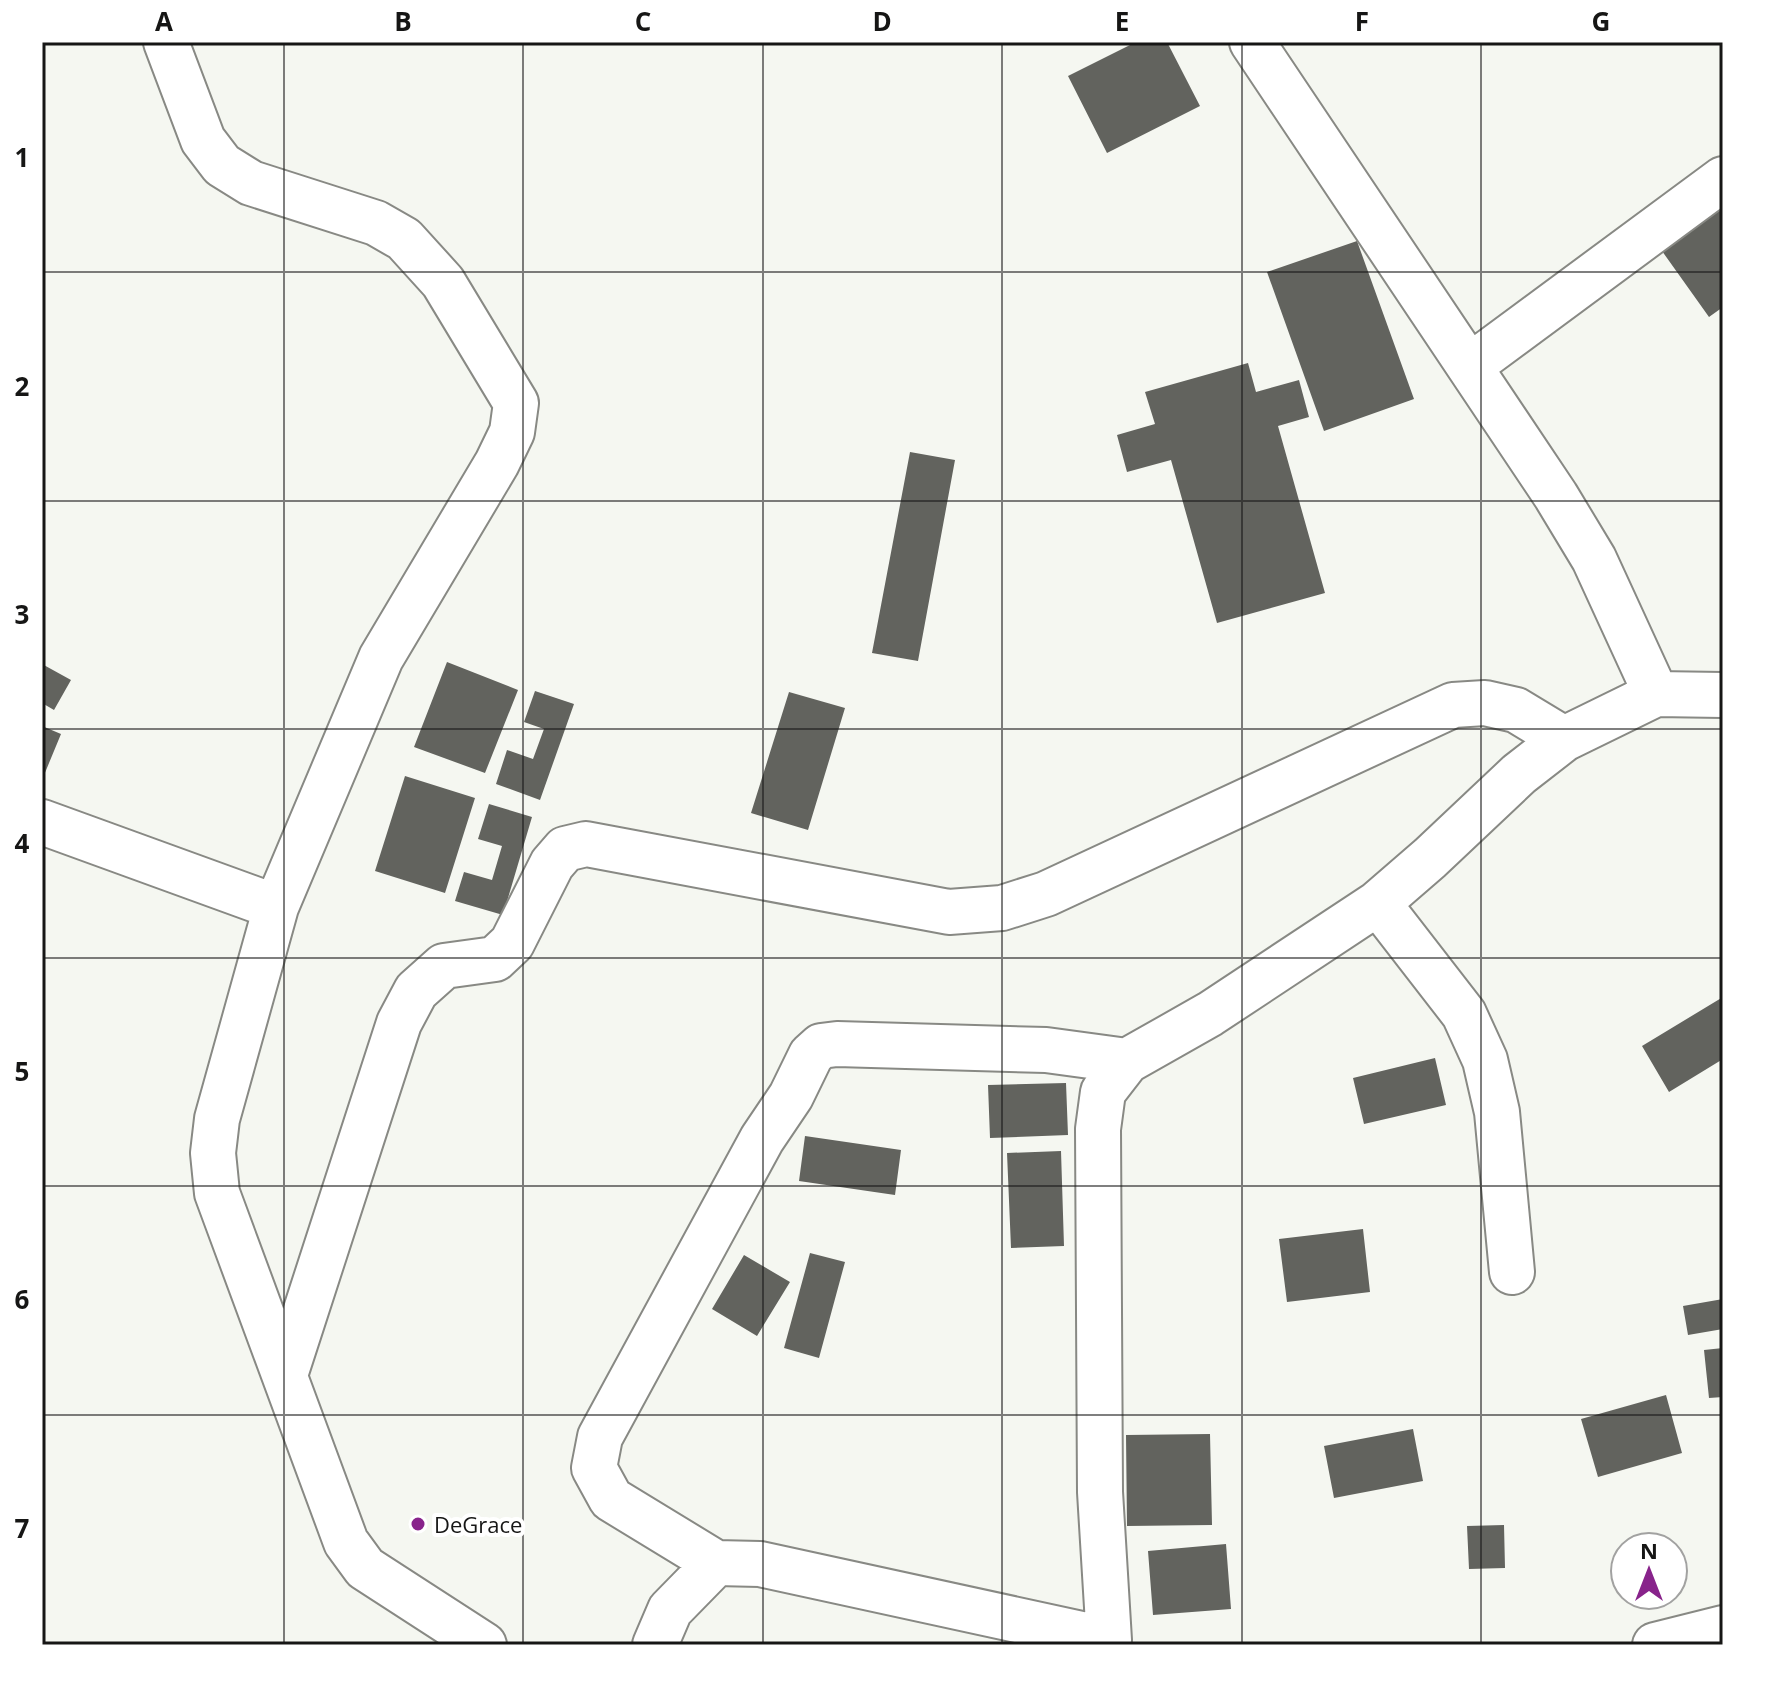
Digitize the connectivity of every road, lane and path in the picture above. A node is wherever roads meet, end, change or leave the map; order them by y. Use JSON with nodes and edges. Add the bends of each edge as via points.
{"nodes":[{"id":1,"x":166,"y":42,"type":"edge"},
{"id":2,"x":1252,"y":42,"type":"edge"},
{"id":3,"x":1723,"y":179,"type":"edge"},
{"id":4,"x":1470,"y":366,"type":"junction"},
{"id":5,"x":1656,"y":694,"type":"junction"},
{"id":6,"x":1723,"y":695,"type":"edge"},
{"id":7,"x":1564,"y":739,"type":"junction"},
{"id":8,"x":42,"y":822,"type":"edge"},
{"id":9,"x":1378,"y":903,"type":"junction"},
{"id":10,"x":276,"y":907,"type":"junction"},
{"id":11,"x":1127,"y":1061,"type":"junction"},
{"id":12,"x":1512,"y":1272,"type":"dead end"},
{"id":13,"x":285,"y":1375,"type":"junction"},
{"id":14,"x":716,"y":1563,"type":"junction"},
{"id":15,"x":1723,"y":1628,"type":"edge"},
{"id":16,"x":1115,"y":1643,"type":"edge"},
{"id":17,"x":484,"y":1645,"type":"edge"},
{"id":18,"x":655,"y":1645,"type":"edge"},
{"id":19,"x":1655,"y":1645,"type":"edge"}],
"edges":[{"from":1,"to":10,"type":"street","via":[[203,140],[222,165],[251,183],[376,223],[404,239],[443,282],[516,403],[512,432],[497,463],[381,658]]},
{"from":2,"to":4,"type":"street"},
{"from":3,"to":4,"type":"street"},
{"from":4,"to":5,"type":"street","via":[[1594,559]]},
{"from":5,"to":6,"type":"street"},
{"from":5,"to":7,"type":"street"},
{"from":7,"to":9,"type":"street"},
{"from":7,"to":13,"type":"street","via":[[1516,710],[1485,703],[1453,705],[1046,894],[1002,908],[949,912],[586,844],[565,849],[512,943],[495,959],[444,966],[416,991],[399,1023]]},
{"from":8,"to":10,"type":"street"},
{"from":9,"to":11,"type":"street","via":[[1210,1014]]},
{"from":9,"to":12,"type":"street","via":[[1464,1014],[1485,1060],[1497,1112]]},
{"from":10,"to":13,"type":"street","via":[[217,1119],[213,1153],[217,1193]]},
{"from":11,"to":14,"type":"street","via":[[1046,1050],[837,1044],[821,1046],[811,1055],[600,1437],[594,1468],[611,1499]]},
{"from":11,"to":16,"type":"street","via":[[1103,1092],[1098,1129],[1100,1492]]},
{"from":13,"to":17,"type":"street","via":[[346,1542],[365,1568]]},
{"from":14,"to":16,"type":"street","via":[[760,1564]]},
{"from":14,"to":18,"type":"street","via":[[670,1610]]},
{"from":15,"to":19,"type":"street"}]}
